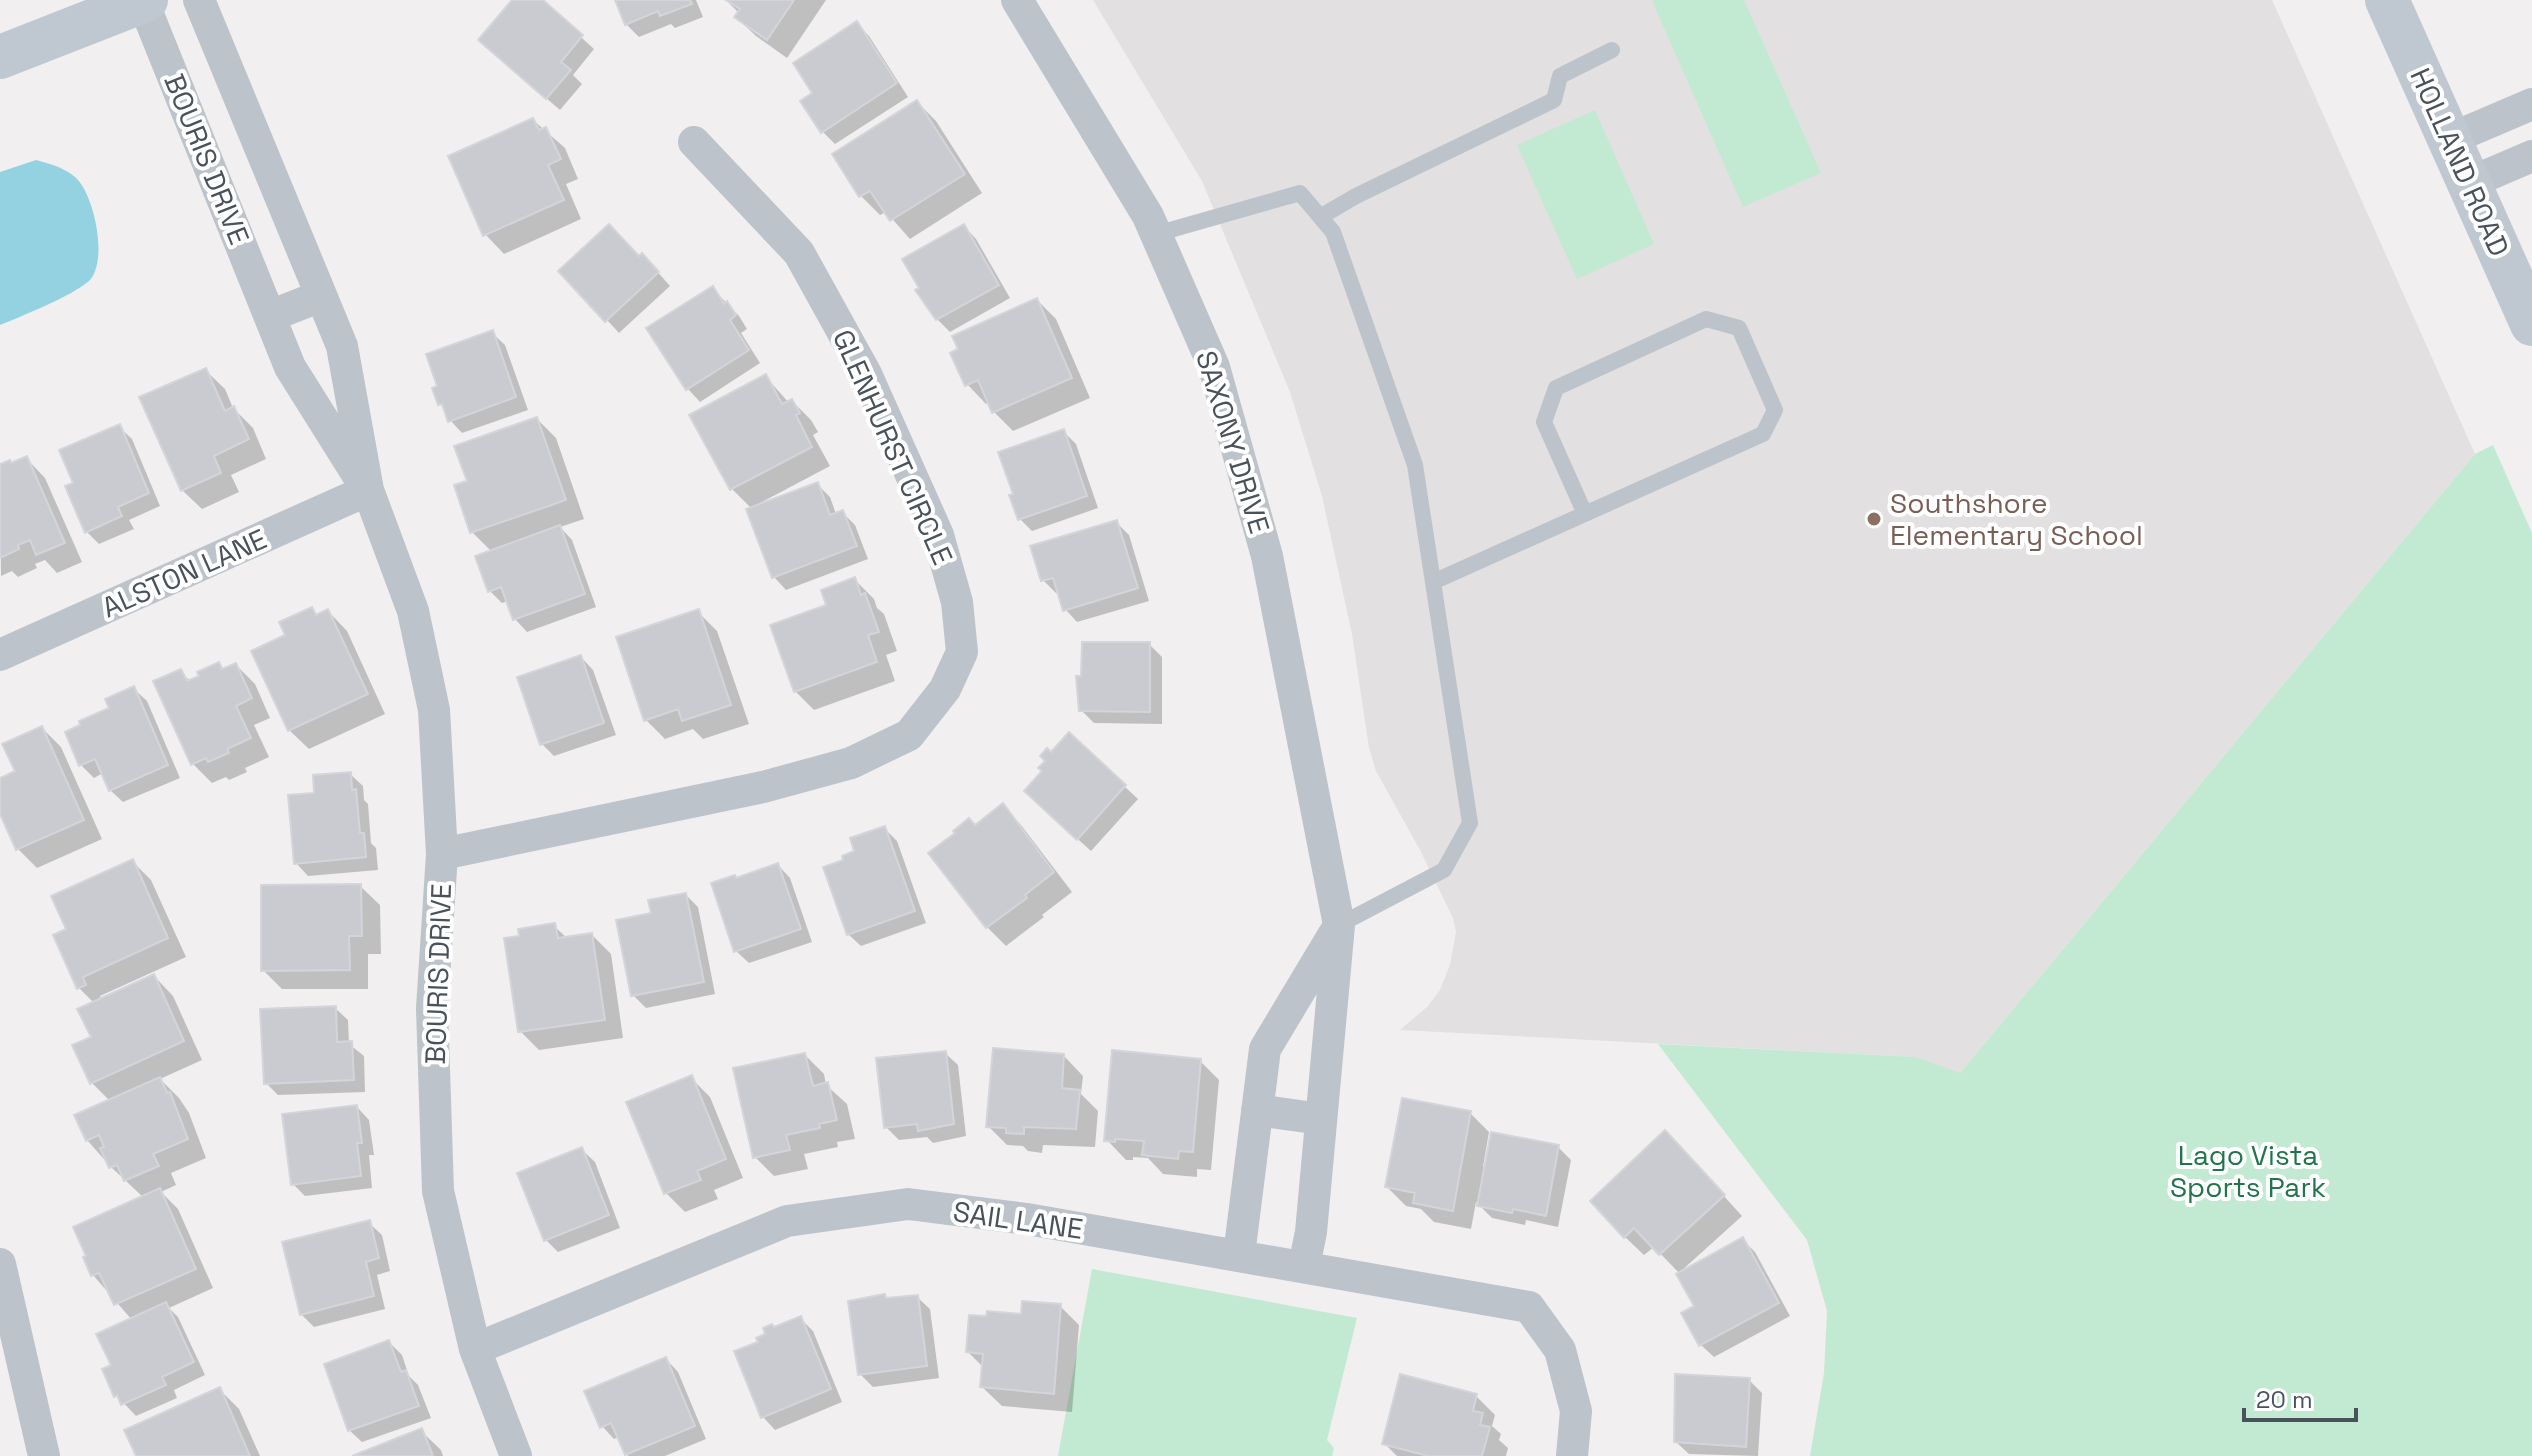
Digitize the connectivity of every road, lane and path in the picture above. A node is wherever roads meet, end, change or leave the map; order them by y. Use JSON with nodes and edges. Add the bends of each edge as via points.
{"nodes":[{"id":1,"x":199,"y":0,"type":"edge"},
{"id":2,"x":1017,"y":0,"type":"edge"},
{"id":3,"x":2387,"y":0,"type":"edge"},
{"id":4,"x":144,"y":1,"type":"edge"},
{"id":5,"x":1612,"y":50,"type":"dead end"},
{"id":6,"x":0,"y":57,"type":"edge"},
{"id":7,"x":2532,"y":104,"type":"edge"},
{"id":8,"x":2450,"y":139,"type":"junction"},
{"id":9,"x":694,"y":142,"type":"dead end"},
{"id":10,"x":2532,"y":156,"type":"edge"},
{"id":11,"x":2469,"y":183,"type":"junction"},
{"id":12,"x":1320,"y":217,"type":"junction"},
{"id":13,"x":1156,"y":234,"type":"junction"},
{"id":14,"x":321,"y":296,"type":"junction"},
{"id":15,"x":270,"y":316,"type":"junction"},
{"id":16,"x":2532,"y":324,"type":"edge"},
{"id":17,"x":368,"y":490,"type":"junction"},
{"id":18,"x":1585,"y":514,"type":"junction"},
{"id":19,"x":1433,"y":582,"type":"junction"},
{"id":20,"x":0,"y":655,"type":"edge"},
{"id":21,"x":442,"y":854,"type":"junction"},
{"id":22,"x":1339,"y":925,"type":"junction"},
{"id":23,"x":1257,"y":1110,"type":"junction"},
{"id":24,"x":1321,"y":1119,"type":"junction"},
{"id":25,"x":1239,"y":1255,"type":"junction"},
{"id":26,"x":0,"y":1264,"type":"edge"},
{"id":27,"x":1304,"y":1266,"type":"junction"},
{"id":28,"x":475,"y":1349,"type":"junction"},
{"id":29,"x":44,"y":1456,"type":"edge"},
{"id":30,"x":516,"y":1456,"type":"edge"},
{"id":31,"x":1572,"y":1456,"type":"edge"}],
"edges":[{"from":1,"to":14,"type":"street","name":"BOURIS DRIVE"},
{"from":2,"to":13,"type":"street","name":"SAXONY DRIVE"},
{"from":3,"to":8,"type":"main road","name":"HOLLAND ROAD"},
{"from":4,"to":6,"type":"main road"},
{"from":4,"to":15,"type":"street","name":"BOURIS DRIVE"},
{"from":5,"to":12,"type":"lane","via":[[1560,76],[1554,100]]},
{"from":7,"to":8,"type":"street"},
{"from":8,"to":11,"type":"main road","name":"HOLLAND ROAD"},
{"from":9,"to":21,"type":"street","name":"GLENHURST CIRCLE","via":[[799,253],[866,374],[938,535],[957,602],[962,652],[945,689],[909,735],[851,763],[763,787]]},
{"from":10,"to":11,"type":"street"},
{"from":11,"to":16,"type":"main road","name":"HOLLAND ROAD"},
{"from":12,"to":13,"type":"lane","via":[[1300,193]]},
{"from":12,"to":19,"type":"lane","via":[[1333,232],[1415,465]]},
{"from":13,"to":22,"type":"street","name":"SAXONY DRIVE","via":[[1214,367],[1267,556]]},
{"from":14,"to":15,"type":"street"},
{"from":14,"to":17,"type":"street","name":"BOURIS DRIVE","via":[[342,346]]},
{"from":15,"to":17,"type":"street","name":"BOURIS DRIVE","via":[[290,367]]},
{"from":17,"to":20,"type":"street","name":"ALSTON LANE"},
{"from":17,"to":21,"type":"street","name":"BOURIS DRIVE","via":[[413,611],[434,710]]},
{"from":18,"to":18,"type":"lane","via":[[1763,434],[1775,410],[1739,328],[1706,319],[1556,388],[1544,422]]},
{"from":18,"to":19,"type":"lane"},
{"from":19,"to":22,"type":"lane","via":[[1470,823],[1444,870]]},
{"from":21,"to":28,"type":"street","name":"BOURIS DRIVE","via":[[432,1008],[438,1191]]},
{"from":22,"to":23,"type":"street","via":[[1265,1049]]},
{"from":22,"to":24,"type":"street","name":"SAXONY DRIVE"},
{"from":23,"to":24,"type":"street"},
{"from":23,"to":25,"type":"street"},
{"from":24,"to":27,"type":"street","name":"SAXONY DRIVE"},
{"from":25,"to":27,"type":"street","name":"SAIL LANE"},
{"from":25,"to":28,"type":"street","name":"SAIL LANE","via":[[908,1204],[787,1221]]},
{"from":26,"to":29,"type":"street"},
{"from":27,"to":31,"type":"street","name":"SAIL LANE","via":[[1529,1307],[1560,1350],[1576,1411]]},
{"from":28,"to":30,"type":"street","name":"BOURIS DRIVE"}]}
